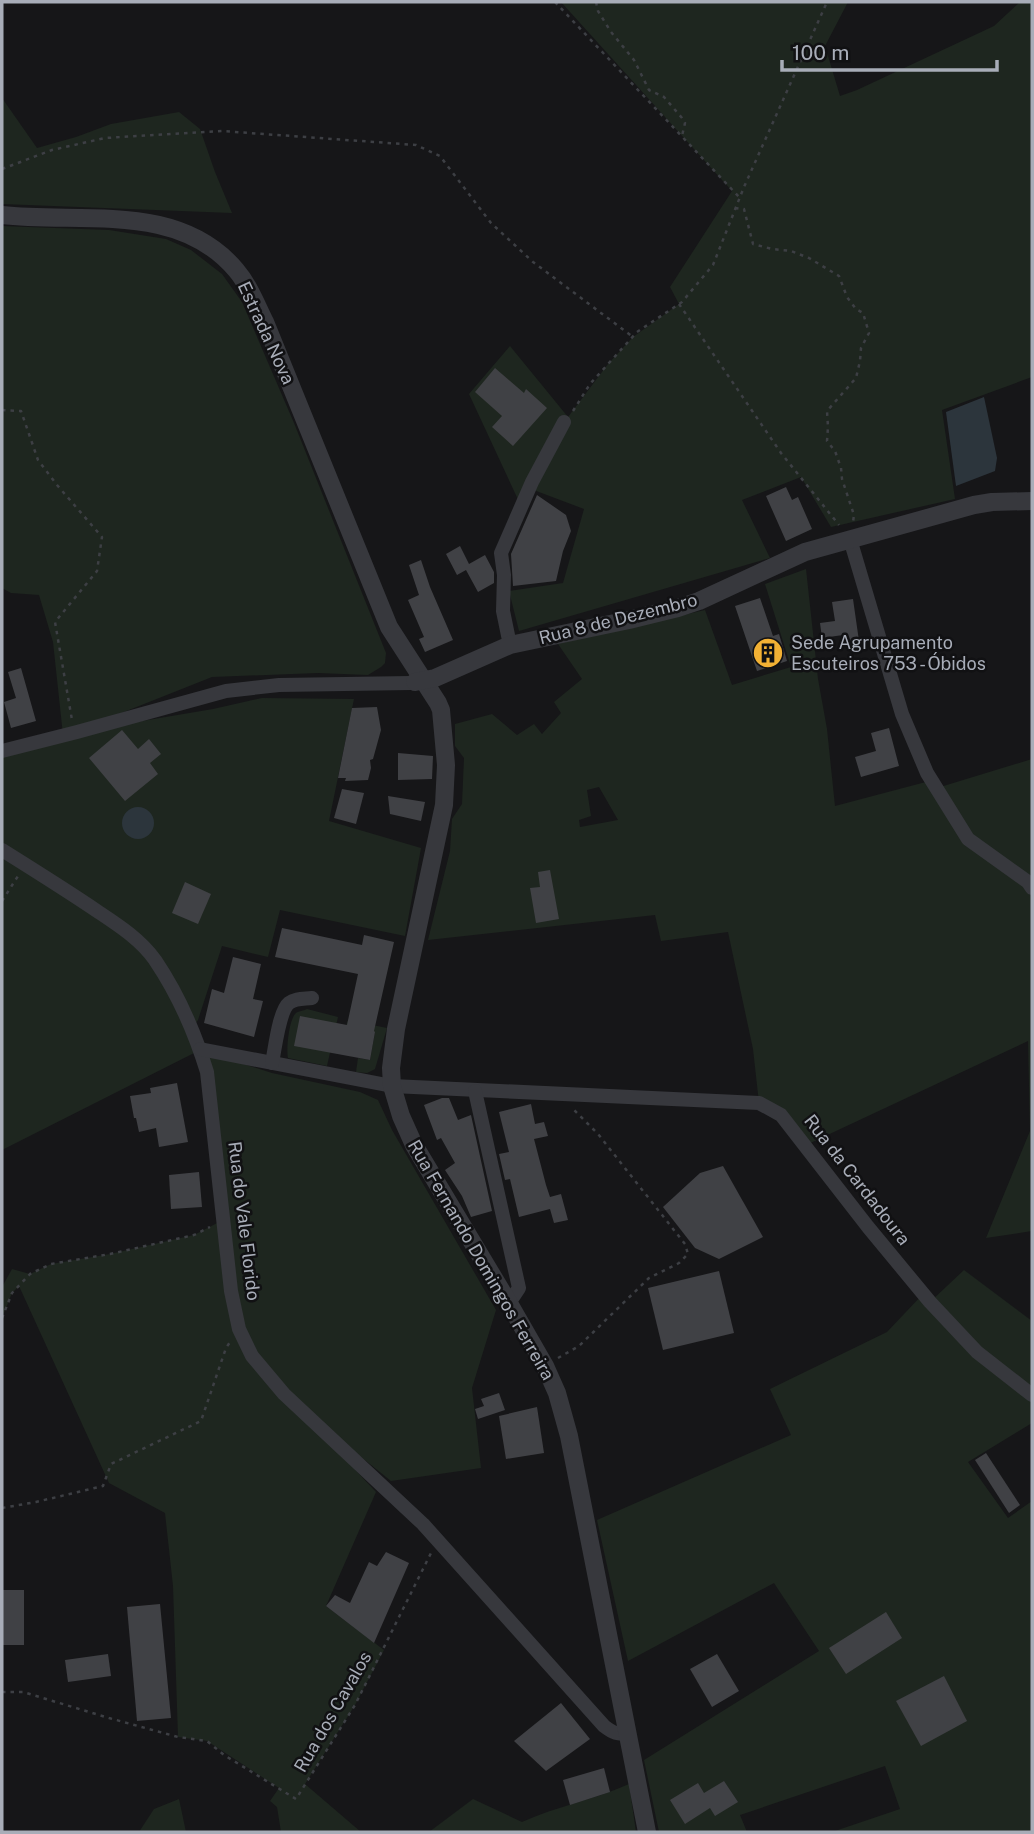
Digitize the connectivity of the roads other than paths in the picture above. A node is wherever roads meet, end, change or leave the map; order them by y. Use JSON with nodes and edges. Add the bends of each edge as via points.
{"nodes":[{"id":1,"x":2,"y":215,"type":"edge"},
{"id":2,"x":564,"y":422,"type":"road end"},
{"id":3,"x":1032,"y":501,"type":"edge"},
{"id":4,"x":850,"y":539,"type":"junction"},
{"id":5,"x":510,"y":645,"type":"junction"},
{"id":6,"x":417,"y":682,"type":"junction"},
{"id":7,"x":2,"y":751,"type":"edge"},
{"id":8,"x":2,"y":850,"type":"edge"},
{"id":9,"x":1032,"y":888,"type":"edge"},
{"id":10,"x":312,"y":998,"type":"dead end"},
{"id":11,"x":200,"y":1049,"type":"junction"},
{"id":12,"x":272,"y":1063,"type":"junction"},
{"id":13,"x":392,"y":1086,"type":"junction"},
{"id":14,"x":475,"y":1091,"type":"junction"},
{"id":15,"x":507,"y":1300,"type":"junction"},
{"id":16,"x":1032,"y":1395,"type":"edge"},
{"id":17,"x":628,"y":1733,"type":"junction"},
{"id":18,"x":647,"y":1832,"type":"edge"}],
"edges":[{"from":1,"to":6,"type":"street","name":"Estrada Nova","via":[[153,223],[201,241],[237,271],[265,322],[388,627]]},
{"from":2,"to":5,"type":"street","via":[[501,553],[503,611]]},
{"from":3,"to":4,"type":"street","via":[[975,505]]},
{"from":4,"to":5,"type":"street","name":"Rua 8 de Dezembro","via":[[805,552],[678,608]]},
{"from":4,"to":9,"type":"street","via":[[902,714],[927,773],[968,839]]},
{"from":5,"to":6,"type":"street","name":"Rua 8 de Dezembro"},
{"from":6,"to":7,"type":"street","name":"Rua 8 de Dezembro","via":[[226,691]]},
{"from":6,"to":13,"type":"street","name":"Rua Fernando Domingos Ferreira","via":[[441,710],[444,805],[396,1029]]},
{"from":8,"to":11,"type":"street","name":"Rua do Vale Florido","via":[[131,934],[154,959]]},
{"from":10,"to":12,"type":"street","via":[[297,999],[283,1011]]},
{"from":11,"to":12,"type":"street","name":"Rua da Cardadoura"},
{"from":11,"to":17,"type":"street","name":"Rua do Vale Florido","via":[[231,1291],[239,1329],[252,1356],[284,1394],[417,1518],[604,1726],[613,1733]]},
{"from":12,"to":13,"type":"street","name":"Rua da Cardadoura"},
{"from":13,"to":14,"type":"street","name":"Rua da Cardadoura"},
{"from":13,"to":15,"type":"street","name":"Rua Fernando Domingos Ferreira","via":[[414,1145]]},
{"from":14,"to":15,"type":"street","via":[[519,1288]]},
{"from":14,"to":16,"type":"street","name":"Rua da Cardadoura","via":[[758,1103],[781,1115],[930,1302],[977,1352]]},
{"from":15,"to":17,"type":"street","name":"Rua Fernando Domingos Ferreira","via":[[557,1393]]},
{"from":17,"to":18,"type":"street","name":"Rua Fernando Domingos Ferreira"}]}
